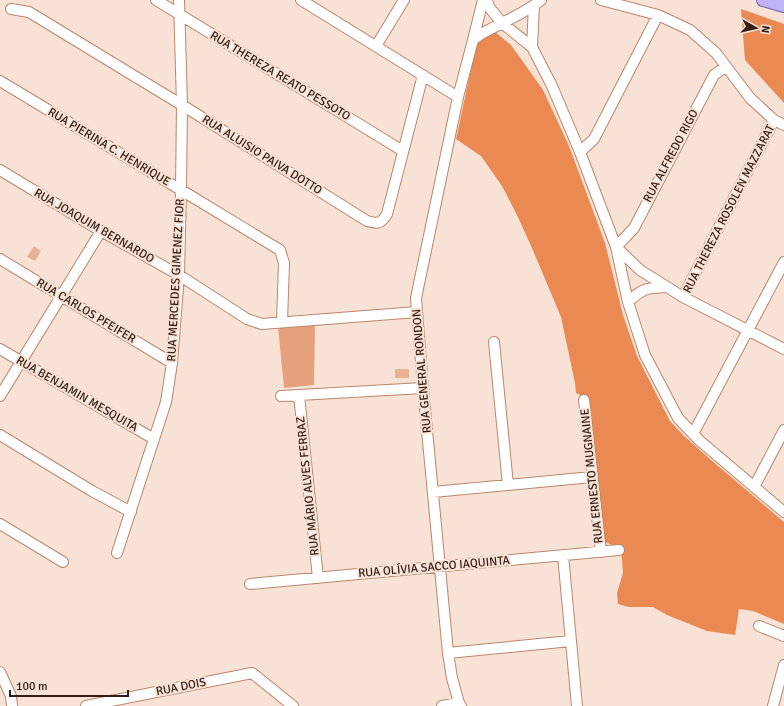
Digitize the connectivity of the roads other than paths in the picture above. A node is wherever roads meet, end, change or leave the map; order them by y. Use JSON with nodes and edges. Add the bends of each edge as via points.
{"nodes":[{"id":1,"x":156,"y":0,"type":"edge"},
{"id":2,"x":179,"y":0,"type":"edge"},
{"id":3,"x":301,"y":0,"type":"edge"},
{"id":4,"x":404,"y":0,"type":"edge"},
{"id":5,"x":483,"y":0,"type":"edge"},
{"id":6,"x":487,"y":0,"type":"edge"},
{"id":7,"x":601,"y":0,"type":"edge"},
{"id":8,"x":763,"y":0,"type":"edge"},
{"id":9,"x":537,"y":3,"type":"edge"},
{"id":10,"x":784,"y":6,"type":"edge"},
{"id":11,"x":11,"y":9,"type":"dead end"},
{"id":12,"x":179,"y":14,"type":"junction"},
{"id":13,"x":658,"y":15,"type":"junction"},
{"id":14,"x":502,"y":23,"type":"junction"},
{"id":15,"x":473,"y":40,"type":"junction"},
{"id":16,"x":376,"y":46,"type":"junction"},
{"id":17,"x":532,"y":47,"type":"junction"},
{"id":18,"x":726,"y":66,"type":"junction"},
{"id":19,"x":423,"y":75,"type":"junction"},
{"id":20,"x":0,"y":81,"type":"edge"},
{"id":21,"x":458,"y":97,"type":"junction"},
{"id":22,"x":182,"y":105,"type":"junction"},
{"id":23,"x":774,"y":120,"type":"junction"},
{"id":24,"x":784,"y":125,"type":"edge"},
{"id":25,"x":403,"y":151,"type":"junction"},
{"id":26,"x":580,"y":152,"type":"junction"},
{"id":27,"x":0,"y":170,"type":"edge"},
{"id":28,"x":181,"y":190,"type":"junction"},
{"id":29,"x":101,"y":231,"type":"junction"},
{"id":30,"x":616,"y":247,"type":"junction"},
{"id":31,"x":0,"y":259,"type":"edge"},
{"id":32,"x":784,"y":262,"type":"edge"},
{"id":33,"x":179,"y":275,"type":"junction"},
{"id":34,"x":667,"y":287,"type":"junction"},
{"id":35,"x":61,"y":296,"type":"junction"},
{"id":36,"x":683,"y":297,"type":"junction"},
{"id":37,"x":628,"y":302,"type":"junction"},
{"id":38,"x":417,"y":312,"type":"junction"},
{"id":39,"x":282,"y":322,"type":"junction"},
{"id":40,"x":748,"y":331,"type":"junction"},
{"id":41,"x":494,"y":342,"type":"dead end"},
{"id":42,"x":0,"y":349,"type":"edge"},
{"id":43,"x":784,"y":349,"type":"edge"},
{"id":44,"x":21,"y":362,"type":"junction"},
{"id":45,"x":172,"y":363,"type":"junction"},
{"id":46,"x":423,"y":388,"type":"junction"},
{"id":47,"x":299,"y":395,"type":"junction"},
{"id":48,"x":0,"y":396,"type":"edge"},
{"id":49,"x":281,"y":396,"type":"dead end"},
{"id":50,"x":584,"y":400,"type":"dead end"},
{"id":51,"x":784,"y":430,"type":"edge"},
{"id":52,"x":693,"y":434,"type":"junction"},
{"id":53,"x":0,"y":435,"type":"edge"},
{"id":54,"x":154,"y":439,"type":"junction"},
{"id":55,"x":592,"y":477,"type":"junction"},
{"id":56,"x":508,"y":485,"type":"junction"},
{"id":57,"x":754,"y":487,"type":"junction"},
{"id":58,"x":433,"y":492,"type":"junction"},
{"id":59,"x":131,"y":512,"type":"junction"},
{"id":60,"x":784,"y":512,"type":"edge"},
{"id":61,"x":0,"y":524,"type":"edge"},
{"id":62,"x":619,"y":550,"type":"dead end"},
{"id":63,"x":601,"y":552,"type":"junction"},
{"id":64,"x":117,"y":553,"type":"dead end"},
{"id":65,"x":563,"y":555,"type":"junction"},
{"id":66,"x":63,"y":562,"type":"dead end"},
{"id":67,"x":440,"y":567,"type":"junction"},
{"id":68,"x":318,"y":578,"type":"junction"},
{"id":69,"x":250,"y":584,"type":"dead end"},
{"id":70,"x":759,"y":626,"type":"dead end"},
{"id":71,"x":784,"y":636,"type":"edge"},
{"id":72,"x":571,"y":641,"type":"junction"},
{"id":73,"x":448,"y":653,"type":"junction"},
{"id":74,"x":784,"y":665,"type":"edge"},
{"id":75,"x":0,"y":672,"type":"edge"},
{"id":76,"x":460,"y":705,"type":"edge"},
{"id":77,"x":12,"y":706,"type":"edge"},
{"id":78,"x":86,"y":706,"type":"edge"},
{"id":79,"x":293,"y":706,"type":"edge"},
{"id":80,"x":442,"y":706,"type":"edge"},
{"id":81,"x":577,"y":706,"type":"edge"},
{"id":82,"x":774,"y":706,"type":"edge"}],
"edges":[{"from":1,"to":12,"type":"street","name":"RUA THEREZA REATO PESSOTO"},
{"from":2,"to":12,"type":"street","name":"RUA MERCEDES GIMENEZ FIOR"},
{"from":3,"to":16,"type":"street"},
{"from":4,"to":16,"type":"street"},
{"from":5,"to":15,"type":"street","name":"RUA GENERAL RONDON"},
{"from":6,"to":14,"type":"street","via":[[489,7]]},
{"from":7,"to":13,"type":"street"},
{"from":8,"to":10,"type":"main road"},
{"from":9,"to":14,"type":"street"},
{"from":9,"to":17,"type":"street"},
{"from":11,"to":22,"type":"street","name":"RUA ALUISIO PAIVA DOTTO","via":[[29,12]]},
{"from":12,"to":22,"type":"street","name":"RUA MERCEDES GIMENEZ FIOR"},
{"from":12,"to":25,"type":"street","name":"RUA THEREZA REATO PESSOTO"},
{"from":13,"to":18,"type":"street","via":[[690,30],[716,53]]},
{"from":13,"to":26,"type":"street","via":[[594,139]]},
{"from":14,"to":15,"type":"street"},
{"from":14,"to":17,"type":"street"},
{"from":15,"to":21,"type":"street","name":"RUA GENERAL RONDON"},
{"from":16,"to":19,"type":"street"},
{"from":17,"to":26,"type":"street"},
{"from":18,"to":23,"type":"street","via":[[750,98]]},
{"from":18,"to":30,"type":"street","name":"RUA ALFREDO RIGO","via":[[714,74],[634,228]]},
{"from":19,"to":21,"type":"street"},
{"from":19,"to":25,"type":"street","name":"RUA ALUISIO PAIVA DOTTO"},
{"from":20,"to":28,"type":"street","name":"RUA PIERINA C. HENRIQUE"},
{"from":21,"to":38,"type":"street","name":"RUA GENERAL RONDON","via":[[416,298]]},
{"from":22,"to":25,"type":"street","name":"RUA ALUISIO PAIVA DOTTO","via":[[367,220],[376,223],[383,220],[387,214]]},
{"from":22,"to":28,"type":"street","name":"RUA MERCEDES GIMENEZ FIOR"},
{"from":23,"to":24,"type":"street"},
{"from":23,"to":36,"type":"street","name":"RUA THEREZA ROSOLEN MAZZARAT"},
{"from":26,"to":30,"type":"street"},
{"from":27,"to":29,"type":"street","name":"RUA JOAQUIM BERNARDO"},
{"from":28,"to":33,"type":"street","name":"RUA MERCEDES GIMENEZ FIOR"},
{"from":28,"to":39,"type":"street","name":"RUA PIERINA C. HENRIQUE","via":[[280,250],[284,263]]},
{"from":29,"to":33,"type":"street","name":"RUA JOAQUIM BERNARDO"},
{"from":29,"to":35,"type":"street"},
{"from":30,"to":34,"type":"street","via":[[640,270]]},
{"from":30,"to":37,"type":"street"},
{"from":31,"to":35,"type":"street","name":"RUA CARLOS PFEIFER"},
{"from":32,"to":40,"type":"street"},
{"from":33,"to":39,"type":"street","name":"RUA JOAQUIM BERNARDO","via":[[247,319],[262,324]]},
{"from":33,"to":45,"type":"street","name":"RUA MERCEDES GIMENEZ FIOR"},
{"from":34,"to":36,"type":"street"},
{"from":34,"to":37,"type":"street","via":[[639,292]]},
{"from":35,"to":44,"type":"street"},
{"from":35,"to":45,"type":"street","name":"RUA CARLOS PFEIFER"},
{"from":36,"to":40,"type":"street"},
{"from":37,"to":52,"type":"street","via":[[645,355],[678,418]]},
{"from":38,"to":39,"type":"street","name":"RUA JOAQUIM BERNARDO"},
{"from":38,"to":46,"type":"street","name":"RUA GENERAL RONDON"},
{"from":40,"to":43,"type":"street"},
{"from":40,"to":52,"type":"street"},
{"from":41,"to":56,"type":"street"},
{"from":42,"to":44,"type":"street","name":"RUA BENJAMIN MESQUITA"},
{"from":44,"to":48,"type":"street"},
{"from":44,"to":54,"type":"street","name":"RUA BENJAMIN MESQUITA"},
{"from":45,"to":54,"type":"street","name":"RUA MERCEDES GIMENEZ FIOR","via":[[166,402]]},
{"from":46,"to":47,"type":"street"},
{"from":46,"to":58,"type":"street","name":"RUA GENERAL RONDON"},
{"from":47,"to":49,"type":"street"},
{"from":47,"to":68,"type":"street","name":"RUA MÁRIO ALVES FERRAZ"},
{"from":50,"to":55,"type":"street","name":"RUA ERNESTO MUGNAINE"},
{"from":51,"to":57,"type":"street"},
{"from":52,"to":57,"type":"street"},
{"from":53,"to":59,"type":"street"},
{"from":54,"to":59,"type":"street","name":"RUA MERCEDES GIMENEZ FIOR"},
{"from":55,"to":56,"type":"street"},
{"from":55,"to":63,"type":"street","name":"RUA ERNESTO MUGNAINE"},
{"from":56,"to":58,"type":"street"},
{"from":57,"to":60,"type":"street"},
{"from":58,"to":67,"type":"street","name":"RUA GENERAL RONDON"},
{"from":59,"to":64,"type":"street","name":"RUA MERCEDES GIMENEZ FIOR"},
{"from":61,"to":66,"type":"street"},
{"from":62,"to":63,"type":"street","name":"RUA OLÍVIA SACCO IAQUINTA"},
{"from":63,"to":65,"type":"street","name":"RUA OLÍVIA SACCO IAQUINTA"},
{"from":65,"to":67,"type":"street","name":"RUA OLÍVIA SACCO IAQUINTA"},
{"from":65,"to":72,"type":"street"},
{"from":67,"to":68,"type":"street","name":"RUA OLÍVIA SACCO IAQUINTA"},
{"from":67,"to":73,"type":"street","name":"RUA GENERAL RONDON"},
{"from":68,"to":69,"type":"street","name":"RUA OLÍVIA SACCO IAQUINTA"},
{"from":70,"to":71,"type":"street"},
{"from":72,"to":73,"type":"street"},
{"from":72,"to":81,"type":"street"},
{"from":73,"to":76,"type":"street","name":"RUA GENERAL RONDON"},
{"from":74,"to":82,"type":"street"},
{"from":75,"to":77,"type":"street","via":[[11,696]]},
{"from":76,"to":80,"type":"street"},
{"from":78,"to":79,"type":"street","name":"RUA DOIS","via":[[252,673]]}]}
